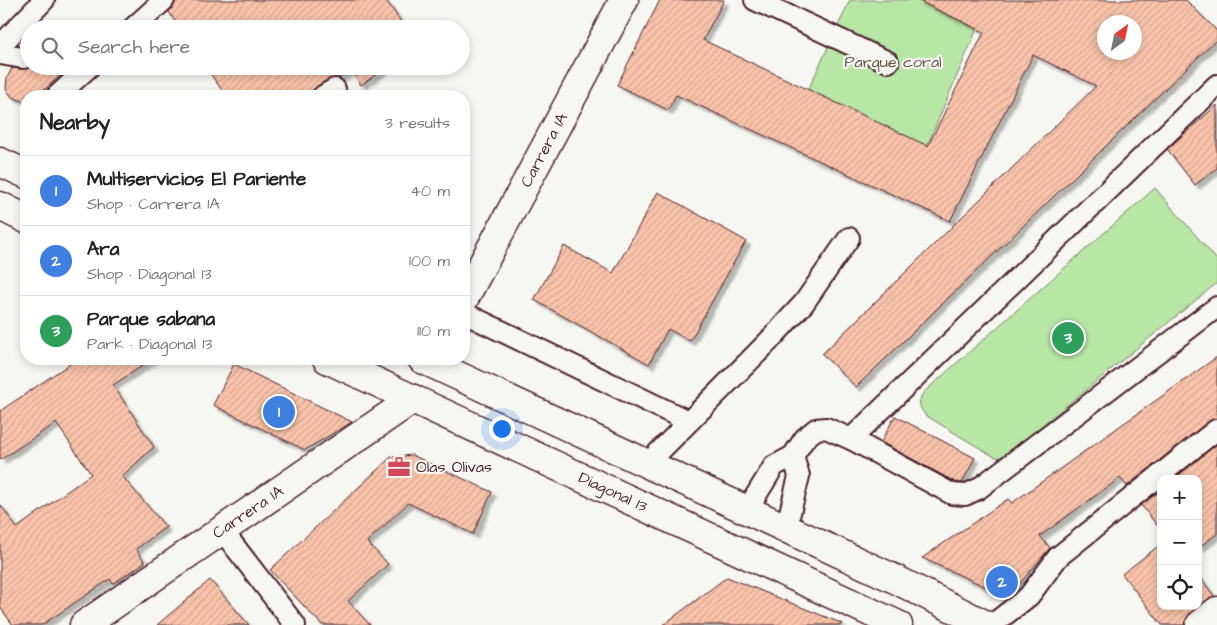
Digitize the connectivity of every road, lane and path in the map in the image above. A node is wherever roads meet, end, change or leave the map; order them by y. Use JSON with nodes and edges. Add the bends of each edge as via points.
{"nodes":[{"id":1,"x":44,"y":0,"type":"edge"},
{"id":2,"x":164,"y":0,"type":"edge"},
{"id":3,"x":624,"y":0,"type":"edge"},
{"id":4,"x":755,"y":0,"type":"edge"},
{"id":5,"x":25,"y":20,"type":"edge"},
{"id":6,"x":142,"y":20,"type":"edge"},
{"id":7,"x":20,"y":25,"type":"edge"},
{"id":8,"x":0,"y":46,"type":"edge"},
{"id":9,"x":0,"y":54,"type":"edge"},
{"id":10,"x":20,"y":58,"type":"edge"},
{"id":11,"x":888,"y":62,"type":"dead end"},
{"id":12,"x":78,"y":75,"type":"edge"},
{"id":13,"x":1217,"y":85,"type":"edge"},
{"id":14,"x":58,"y":90,"type":"edge"},
{"id":15,"x":0,"y":162,"type":"edge"},
{"id":16,"x":20,"y":171,"type":"edge"},
{"id":17,"x":0,"y":206,"type":"edge"},
{"id":18,"x":20,"y":216,"type":"edge"},
{"id":19,"x":849,"y":238,"type":"dead end"},
{"id":20,"x":470,"y":288,"type":"edge"},
{"id":21,"x":1217,"y":307,"type":"edge"},
{"id":22,"x":470,"y":316,"type":"edge"},
{"id":23,"x":340,"y":365,"type":"edge"},
{"id":24,"x":439,"y":365,"type":"edge"},
{"id":25,"x":413,"y":399,"type":"junction"},
{"id":26,"x":688,"y":422,"type":"junction"},
{"id":27,"x":1216,"y":430,"type":"edge"},
{"id":28,"x":851,"y":438,"type":"junction"},
{"id":29,"x":793,"y":456,"type":"junction"},
{"id":30,"x":647,"y":464,"type":"junction"},
{"id":31,"x":747,"y":510,"type":"junction"},
{"id":32,"x":786,"y":529,"type":"junction"},
{"id":33,"x":222,"y":530,"type":"junction"},
{"id":34,"x":1217,"y":611,"type":"edge"},
{"id":35,"x":84,"y":625,"type":"edge"},
{"id":36,"x":295,"y":625,"type":"edge"},
{"id":37,"x":898,"y":625,"type":"edge"},
{"id":38,"x":986,"y":625,"type":"edge"},
{"id":39,"x":992,"y":625,"type":"edge"},
{"id":40,"x":1200,"y":625,"type":"edge"}],
"edges":[{"from":1,"to":5,"type":"lane"},
{"from":2,"to":6,"type":"lane"},
{"from":3,"to":20,"type":"main road","name":"Carrera 1A"},
{"from":4,"to":11,"type":"lane"},
{"from":7,"to":8,"type":"lane"},
{"from":9,"to":10,"type":"lane"},
{"from":12,"to":14,"type":"lane"},
{"from":13,"to":28,"type":"lane"},
{"from":15,"to":16,"type":"main road"},
{"from":17,"to":18,"type":"main road"},
{"from":19,"to":26,"type":"lane","via":[[804,303]]},
{"from":21,"to":28,"type":"lane","via":[[978,490],[964,495],[952,494]]},
{"from":22,"to":26,"type":"lane"},
{"from":23,"to":25,"type":"main road","name":"Diagonal 13"},
{"from":24,"to":30,"type":"main road"},
{"from":25,"to":33,"type":"main road","name":"Carrera 1A"},
{"from":25,"to":37,"type":"main road","name":"Diagonal 13"},
{"from":26,"to":30,"type":"lane"},
{"from":27,"to":39,"type":"lane","via":[[1058,557],[1029,596]]},
{"from":28,"to":29,"type":"lane","via":[[826,428],[816,429],[805,438]]},
{"from":29,"to":31,"type":"lane","via":[[774,466]]},
{"from":29,"to":32,"type":"lane","via":[[799,476]]},
{"from":30,"to":31,"type":"main road"},
{"from":31,"to":32,"type":"main road"},
{"from":32,"to":38,"type":"main road"},
{"from":33,"to":35,"type":"main road","name":"Carrera 1A"},
{"from":33,"to":36,"type":"lane"},
{"from":34,"to":40,"type":"main road"}]}
